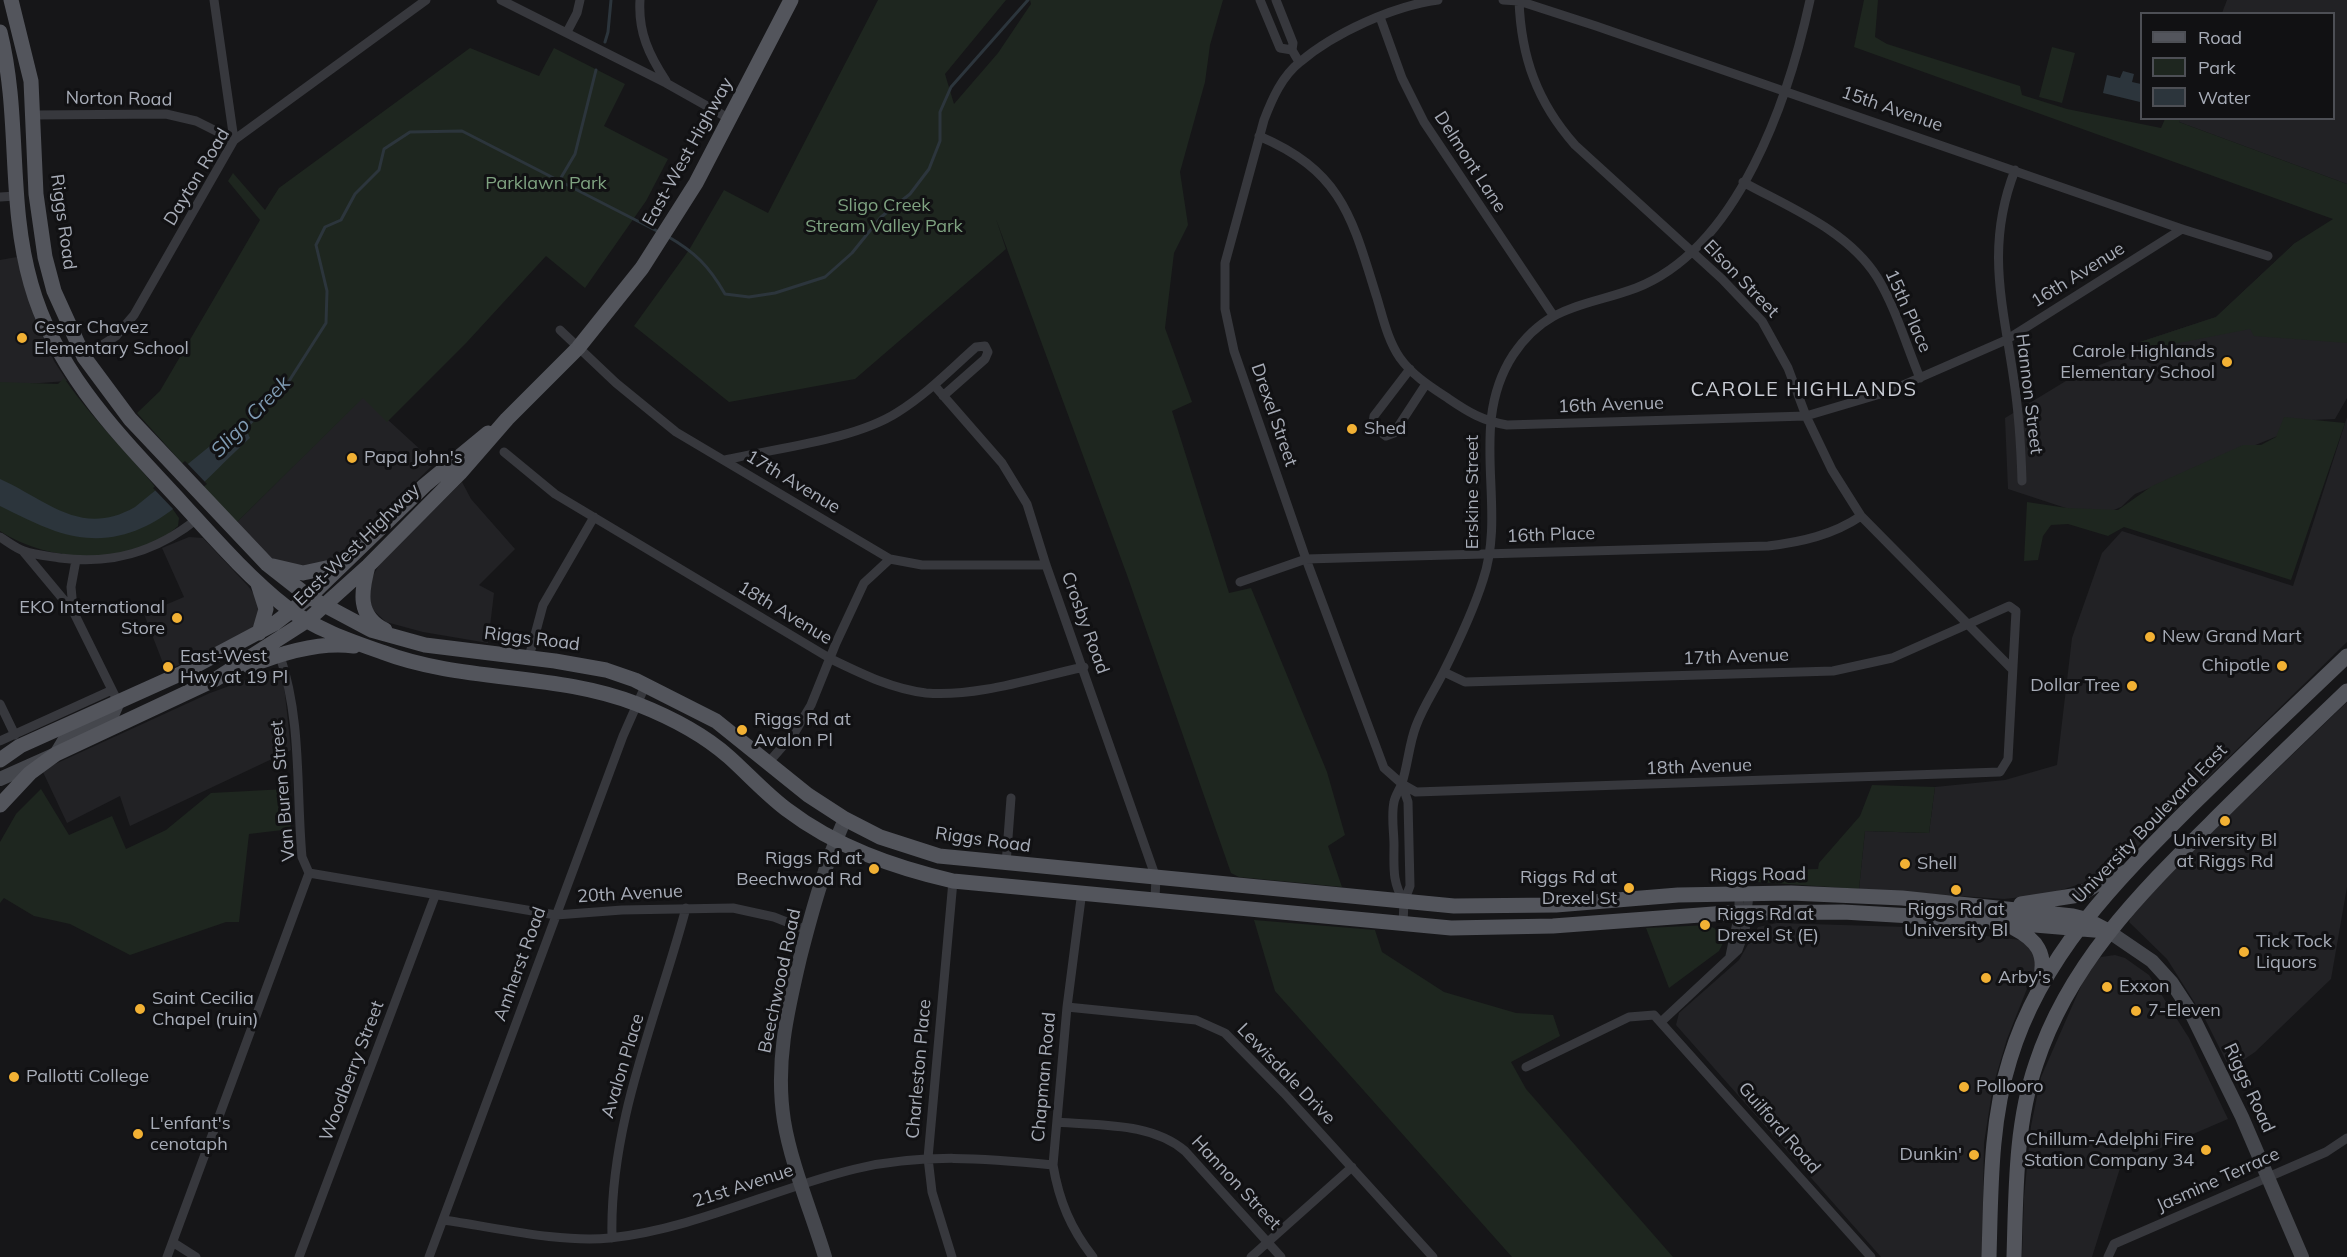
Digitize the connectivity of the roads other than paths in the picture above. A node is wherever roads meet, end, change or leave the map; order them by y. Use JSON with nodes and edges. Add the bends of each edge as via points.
{"nodes":[{"id":1,"x":12,"y":0,"type":"edge"},
{"id":2,"x":214,"y":0,"type":"edge"},
{"id":3,"x":426,"y":0,"type":"edge"},
{"id":4,"x":501,"y":0,"type":"edge"},
{"id":5,"x":580,"y":0,"type":"edge"},
{"id":6,"x":640,"y":0,"type":"edge"},
{"id":7,"x":791,"y":0,"type":"edge"},
{"id":8,"x":1260,"y":0,"type":"edge"},
{"id":9,"x":1276,"y":0,"type":"edge"},
{"id":10,"x":1438,"y":0,"type":"edge"},
{"id":11,"x":1503,"y":0,"type":"edge"},
{"id":12,"x":1519,"y":0,"type":"edge"},
{"id":13,"x":1810,"y":0,"type":"edge"},
{"id":14,"x":1380,"y":17,"type":"junction"},
{"id":15,"x":567,"y":32,"type":"junction"},
{"id":16,"x":0,"y":33,"type":"edge"},
{"id":17,"x":1292,"y":50,"type":"junction"},
{"id":18,"x":1299,"y":62,"type":"junction"},
{"id":19,"x":666,"y":82,"type":"junction"},
{"id":20,"x":1787,"y":92,"type":"junction"},
{"id":21,"x":34,"y":115,"type":"junction"},
{"id":22,"x":730,"y":119,"type":"junction"},
{"id":23,"x":1259,"y":136,"type":"junction"},
{"id":24,"x":234,"y":140,"type":"junction"},
{"id":25,"x":2015,"y":170,"type":"junction"},
{"id":26,"x":1743,"y":182,"type":"junction"},
{"id":27,"x":8,"y":196,"type":"edge"},
{"id":28,"x":2182,"y":230,"type":"junction"},
{"id":29,"x":1692,"y":251,"type":"junction"},
{"id":30,"x":2268,"y":256,"type":"dead end"},
{"id":31,"x":1553,"y":315,"type":"junction"},
{"id":32,"x":560,"y":330,"type":"dead end"},
{"id":33,"x":2006,"y":340,"type":"junction"},
{"id":34,"x":578,"y":348,"type":"junction"},
{"id":35,"x":84,"y":357,"type":"junction"},
{"id":36,"x":1410,"y":369,"type":"junction"},
{"id":37,"x":1920,"y":378,"type":"junction"},
{"id":38,"x":1426,"y":384,"type":"junction"},
{"id":39,"x":933,"y":385,"type":"junction"},
{"id":40,"x":943,"y":396,"type":"junction"},
{"id":41,"x":1806,"y":417,"type":"junction"},
{"id":42,"x":507,"y":419,"type":"junction"},
{"id":43,"x":1491,"y":422,"type":"junction"},
{"id":44,"x":504,"y":452,"type":"dead end"},
{"id":45,"x":725,"y":460,"type":"junction"},
{"id":46,"x":2022,"y":481,"type":"dead end"},
{"id":47,"x":1861,"y":516,"type":"junction"},
{"id":48,"x":594,"y":517,"type":"junction"},
{"id":49,"x":197,"y":519,"type":"junction"},
{"id":50,"x":0,"y":537,"type":"edge"},
{"id":51,"x":23,"y":551,"type":"junction"},
{"id":52,"x":1491,"y":554,"type":"junction"},
{"id":53,"x":1306,"y":559,"type":"junction"},
{"id":54,"x":76,"y":560,"type":"junction"},
{"id":55,"x":890,"y":560,"type":"junction"},
{"id":56,"x":267,"y":564,"type":"junction"},
{"id":57,"x":343,"y":564,"type":"junction"},
{"id":58,"x":1046,"y":565,"type":"junction"},
{"id":59,"x":368,"y":566,"type":"junction"},
{"id":60,"x":257,"y":581,"type":"junction"},
{"id":61,"x":1240,"y":582,"type":"dead end"},
{"id":62,"x":309,"y":597,"type":"junction"},
{"id":63,"x":325,"y":607,"type":"junction"},
{"id":64,"x":73,"y":611,"type":"junction"},
{"id":65,"x":293,"y":611,"type":"junction"},
{"id":66,"x":308,"y":620,"type":"junction"},
{"id":67,"x":1969,"y":625,"type":"junction"},
{"id":68,"x":259,"y":633,"type":"junction"},
{"id":69,"x":404,"y":640,"type":"junction"},
{"id":70,"x":383,"y":653,"type":"junction"},
{"id":71,"x":280,"y":656,"type":"junction"},
{"id":72,"x":529,"y":657,"type":"junction"},
{"id":73,"x":2346,"y":658,"type":"edge"},
{"id":74,"x":831,"y":659,"type":"junction"},
{"id":75,"x":1084,"y":667,"type":"junction"},
{"id":76,"x":2012,"y":669,"type":"junction"},
{"id":77,"x":1444,"y":672,"type":"junction"},
{"id":78,"x":180,"y":674,"type":"junction"},
{"id":79,"x":216,"y":679,"type":"junction"},
{"id":80,"x":646,"y":684,"type":"junction"},
{"id":81,"x":2347,"y":691,"type":"edge"},
{"id":82,"x":115,"y":696,"type":"junction"},
{"id":83,"x":0,"y":704,"type":"edge"},
{"id":84,"x":637,"y":704,"type":"junction"},
{"id":85,"x":126,"y":722,"type":"junction"},
{"id":86,"x":17,"y":740,"type":"junction"},
{"id":87,"x":0,"y":741,"type":"edge"},
{"id":88,"x":0,"y":754,"type":"edge"},
{"id":89,"x":56,"y":754,"type":"junction"},
{"id":90,"x":0,"y":760,"type":"edge"},
{"id":91,"x":769,"y":762,"type":"junction"},
{"id":92,"x":0,"y":779,"type":"edge"},
{"id":93,"x":1402,"y":784,"type":"junction"},
{"id":94,"x":1011,"y":798,"type":"dead end"},
{"id":95,"x":0,"y":804,"type":"edge"},
{"id":96,"x":845,"y":819,"type":"junction"},
{"id":97,"x":835,"y":841,"type":"junction"},
{"id":98,"x":2145,"y":852,"type":"junction"},
{"id":99,"x":1006,"y":864,"type":"junction"},
{"id":100,"x":309,"y":873,"type":"junction"},
{"id":101,"x":1156,"y":878,"type":"junction"},
{"id":102,"x":953,"y":881,"type":"junction"},
{"id":103,"x":1082,"y":891,"type":"junction"},
{"id":104,"x":1744,"y":895,"type":"junction"},
{"id":105,"x":435,"y":896,"type":"junction"},
{"id":106,"x":1155,"y":898,"type":"junction"},
{"id":107,"x":1404,"y":902,"type":"junction"},
{"id":108,"x":1993,"y":907,"type":"junction"},
{"id":109,"x":686,"y":908,"type":"junction"},
{"id":110,"x":1744,"y":913,"type":"junction"},
{"id":111,"x":556,"y":915,"type":"junction"},
{"id":112,"x":1403,"y":923,"type":"junction"},
{"id":113,"x":2006,"y":924,"type":"junction"},
{"id":114,"x":2081,"y":925,"type":"junction"},
{"id":115,"x":807,"y":930,"type":"junction"},
{"id":116,"x":2108,"y":931,"type":"junction"},
{"id":117,"x":2035,"y":997,"type":"junction"},
{"id":118,"x":1067,"y":1007,"type":"junction"},
{"id":119,"x":1662,"y":1021,"type":"junction"},
{"id":120,"x":1526,"y":1067,"type":"dead end"},
{"id":121,"x":1057,"y":1122,"type":"junction"},
{"id":122,"x":2347,"y":1138,"type":"edge"},
{"id":123,"x":928,"y":1158,"type":"junction"},
{"id":124,"x":1053,"y":1165,"type":"junction"},
{"id":125,"x":1352,"y":1167,"type":"junction"},
{"id":126,"x":2267,"y":1176,"type":"junction"},
{"id":127,"x":803,"y":1185,"type":"junction"},
{"id":128,"x":443,"y":1220,"type":"junction"},
{"id":129,"x":612,"y":1238,"type":"junction"},
{"id":130,"x":1267,"y":1242,"type":"junction"},
{"id":131,"x":174,"y":1243,"type":"junction"},
{"id":132,"x":167,"y":1257,"type":"edge"},
{"id":133,"x":196,"y":1257,"type":"edge"},
{"id":134,"x":299,"y":1257,"type":"edge"},
{"id":135,"x":429,"y":1257,"type":"edge"},
{"id":136,"x":825,"y":1257,"type":"edge"},
{"id":137,"x":952,"y":1257,"type":"edge"},
{"id":138,"x":1093,"y":1257,"type":"edge"},
{"id":139,"x":1251,"y":1257,"type":"edge"},
{"id":140,"x":1281,"y":1257,"type":"edge"},
{"id":141,"x":1433,"y":1257,"type":"edge"},
{"id":142,"x":1871,"y":1257,"type":"edge"},
{"id":143,"x":1989,"y":1257,"type":"edge"},
{"id":144,"x":2014,"y":1257,"type":"edge"},
{"id":145,"x":2108,"y":1257,"type":"edge"},
{"id":146,"x":2302,"y":1257,"type":"edge"}],
"edges":[{"from":1,"to":21,"type":"main road","name":"Riggs Road","via":[[26,52]]},
{"from":2,"to":24,"type":"street"},
{"from":3,"to":24,"type":"street","name":"Dayton Road"},
{"from":4,"to":15,"type":"street"},
{"from":5,"to":15,"type":"street"},
{"from":6,"to":19,"type":"street","via":[[644,43]]},
{"from":7,"to":22,"type":"main road","name":"East-West Highway"},
{"from":8,"to":17,"type":"street","via":[[1280,48]]},
{"from":9,"to":17,"type":"street","via":[[1293,43]]},
{"from":10,"to":14,"type":"street"},
{"from":11,"to":12,"type":"street","name":"15th Avenue"},
{"from":12,"to":20,"type":"street","name":"15th Avenue"},
{"from":12,"to":29,"type":"street","name":"Elson Street","via":[[1531,76],[1554,120],[1575,145]]},
{"from":13,"to":20,"type":"street","name":"Erskine Street"},
{"from":14,"to":18,"type":"street"},
{"from":14,"to":31,"type":"street","name":"Delmont Lane","via":[[1401,78],[1424,122]]},
{"from":15,"to":19,"type":"street"},
{"from":16,"to":27,"type":"main road","name":"Riggs Road","via":[[14,115]]},
{"from":17,"to":18,"type":"street"},
{"from":18,"to":23,"type":"street","name":"Drexel Street","via":[[1274,95]]},
{"from":19,"to":22,"type":"street"},
{"from":20,"to":25,"type":"street","name":"15th Avenue"},
{"from":20,"to":26,"type":"street","name":"Erskine Street"},
{"from":21,"to":24,"type":"street","name":"Norton Road","via":[[178,116]]},
{"from":21,"to":35,"type":"main road","name":"Riggs Road","via":[[36,194],[45,257],[54,291]]},
{"from":22,"to":34,"type":"main road","name":"East-West Highway","via":[[671,226]]},
{"from":23,"to":36,"type":"street","name":"16th Avenue","via":[[1300,157],[1340,198],[1358,239],[1393,346]]},
{"from":23,"to":53,"type":"street","name":"Drexel Street","via":[[1225,263],[1224,297],[1234,351]]},
{"from":24,"to":35,"type":"street","name":"Dayton Road","via":[[134,315],[116,336]]},
{"from":25,"to":28,"type":"street","name":"15th Avenue"},
{"from":25,"to":33,"type":"street","name":"Hannon Street","via":[[2005,199],[1998,260]]},
{"from":26,"to":29,"type":"street","name":"Erskine Street"},
{"from":26,"to":37,"type":"street","name":"15th Place","via":[[1833,232],[1860,255],[1886,293]]},
{"from":27,"to":49,"type":"main road","name":"Riggs Road","via":[[31,285],[54,344],[95,407]]},
{"from":28,"to":30,"type":"street","name":"15th Avenue"},
{"from":28,"to":33,"type":"street","name":"16th Avenue"},
{"from":29,"to":31,"type":"street","name":"Erskine Street","via":[[1636,288],[1583,302]]},
{"from":29,"to":41,"type":"street","name":"Elson Street","via":[[1761,321],[1788,368]]},
{"from":31,"to":43,"type":"street","name":"Erskine Street","via":[[1535,328],[1512,357],[1498,387]]},
{"from":32,"to":34,"type":"street","name":"17th Avenue"},
{"from":33,"to":37,"type":"street","name":"16th Avenue"},
{"from":33,"to":46,"type":"street","name":"Hannon Street","via":[[2020,420]]},
{"from":34,"to":42,"type":"main road","name":"East-West Highway"},
{"from":34,"to":45,"type":"street","name":"17th Avenue","via":[[660,420]]},
{"from":35,"to":56,"type":"main road","name":"Riggs Road","via":[[115,401]]},
{"from":36,"to":38,"type":"street","name":"16th Avenue"},
{"from":36,"to":38,"type":"street","via":[[1374,416],[1373,423],[1381,433],[1394,433]]},
{"from":37,"to":41,"type":"street","name":"16th Avenue"},
{"from":38,"to":43,"type":"street","name":"16th Avenue","via":[[1478,419]]},
{"from":39,"to":40,"type":"street","name":"Crosby Road"},
{"from":39,"to":40,"type":"street","via":[[976,347],[987,348],[985,359]]},
{"from":39,"to":45,"type":"street","via":[[881,422],[845,434]]},
{"from":40,"to":58,"type":"street","name":"Crosby Road","via":[[992,451],[1019,490],[1034,521]]},
{"from":41,"to":43,"type":"street","name":"16th Avenue","via":[[1507,425]]},
{"from":41,"to":47,"type":"street","name":"Elson Street","via":[[1832,470]]},
{"from":42,"to":57,"type":"main road","name":"East-West Highway","via":[[425,485]]},
{"from":42,"to":59,"type":"main road","name":"East-West Highway"},
{"from":43,"to":52,"type":"street","name":"Erskine Street"},
{"from":44,"to":48,"type":"street","name":"18th Avenue","via":[[547,489]]},
{"from":45,"to":55,"type":"street","name":"17th Avenue"},
{"from":47,"to":52,"type":"street","name":"16th Place","via":[[1833,532],[1768,546]]},
{"from":47,"to":67,"type":"street","name":"Elson Street"},
{"from":48,"to":72,"type":"street","via":[[543,604]]},
{"from":48,"to":74,"type":"street","name":"18th Avenue"},
{"from":49,"to":54,"type":"street","via":[[170,539],[133,555]]},
{"from":49,"to":60,"type":"main road","name":"Riggs Road"},
{"from":50,"to":51,"type":"street"},
{"from":51,"to":54,"type":"street"},
{"from":51,"to":64,"type":"street"},
{"from":52,"to":53,"type":"street","name":"16th Place"},
{"from":52,"to":77,"type":"street","name":"Erskine Street","via":[[1476,601]]},
{"from":53,"to":61,"type":"street","name":"16th Place"},
{"from":53,"to":93,"type":"street","name":"Drexel Street","via":[[1384,768]]},
{"from":54,"to":64,"type":"street","via":[[71,587]]},
{"from":55,"to":58,"type":"street","name":"17th Avenue","via":[[922,565]]},
{"from":55,"to":74,"type":"street","via":[[864,583]]},
{"from":56,"to":57,"type":"main road","via":[[303,573]]},
{"from":56,"to":62,"type":"main road","name":"Riggs Road"},
{"from":57,"to":62,"type":"main road","name":"East-West Highway"},
{"from":58,"to":75,"type":"street","name":"Crosby Road"},
{"from":59,"to":63,"type":"main road","name":"East-West Highway"},
{"from":59,"to":69,"type":"main road","via":[[361,591],[365,610],[381,628]]},
{"from":60,"to":65,"type":"main road","name":"Riggs Road"},
{"from":60,"to":68,"type":"main road","via":[[266,609]]},
{"from":62,"to":63,"type":"main road","name":"Riggs Road"},
{"from":62,"to":65,"type":"main road","name":"East-West Highway"},
{"from":63,"to":66,"type":"main road","name":"East-West Highway"},
{"from":63,"to":69,"type":"main road","name":"Riggs Road","via":[[371,630]]},
{"from":64,"to":82,"type":"street"},
{"from":65,"to":66,"type":"main road","name":"Riggs Road"},
{"from":65,"to":68,"type":"main road","name":"East-West Highway"},
{"from":66,"to":70,"type":"main road","name":"Riggs Road"},
{"from":66,"to":79,"type":"main road","name":"East-West Highway"},
{"from":67,"to":76,"type":"street","name":"Elson Street"},
{"from":67,"to":76,"type":"street","name":"17th Avenue","via":[[2009,606],[2016,611]]},
{"from":67,"to":77,"type":"street","name":"17th Avenue","via":[[1892,658],[1833,671],[1465,682]]},
{"from":68,"to":78,"type":"main road","name":"East-West Highway"},
{"from":69,"to":72,"type":"main road","name":"Riggs Road"},
{"from":70,"to":71,"type":"main road","via":[[328,645]]},
{"from":70,"to":84,"type":"main road","name":"Riggs Road","via":[[461,671],[572,687]]},
{"from":71,"to":79,"type":"main road"},
{"from":71,"to":100,"type":"street","name":"Van Buren Street","via":[[296,728],[302,857]]},
{"from":72,"to":80,"type":"main road","name":"Riggs Road","via":[[606,670]]},
{"from":73,"to":98,"type":"main road","name":"University Boulevard East"},
{"from":74,"to":75,"type":"street","name":"18th Avenue","via":[[876,681],[935,693],[971,691]]},
{"from":74,"to":91,"type":"street","via":[[804,718]]},
{"from":75,"to":101,"type":"street","name":"Crosby Road"},
{"from":76,"to":93,"type":"street","name":"18th Avenue","via":[[2008,759],[2000,772],[1416,792]]},
{"from":77,"to":93,"type":"street","name":"Erskine Street","via":[[1416,726]]},
{"from":78,"to":82,"type":"main road","name":"East-West Highway"},
{"from":78,"to":85,"type":"main road","via":[[165,691],[134,708]]},
{"from":79,"to":85,"type":"main road","name":"East-West Highway"},
{"from":80,"to":84,"type":"street","name":"Amherst Road"},
{"from":80,"to":91,"type":"main road","name":"Riggs Road","via":[[716,721]]},
{"from":81,"to":116,"type":"main road","via":[[2188,845]]},
{"from":82,"to":86,"type":"main road","name":"East-West Highway"},
{"from":82,"to":89,"type":"main road","via":[[110,720],[65,739]]},
{"from":83,"to":86,"type":"street"},
{"from":84,"to":97,"type":"main road","name":"Riggs Road","via":[[711,743],[785,808]]},
{"from":84,"to":111,"type":"street","name":"Amherst Road"},
{"from":85,"to":89,"type":"main road","name":"East-West Highway"},
{"from":86,"to":87,"type":"street"},
{"from":86,"to":88,"type":"main road"},
{"from":86,"to":90,"type":"main road","name":"East-West Highway"},
{"from":89,"to":92,"type":"main road"},
{"from":89,"to":95,"type":"main road","name":"East-West Highway","via":[[30,773]]},
{"from":91,"to":96,"type":"main road","name":"Riggs Road","via":[[807,795]]},
{"from":93,"to":107,"type":"street","via":[[1408,802],[1410,874]]},
{"from":93,"to":107,"type":"street","via":[[1394,801],[1394,884]]},
{"from":94,"to":99,"type":"street"},
{"from":96,"to":97,"type":"main road","name":"Beechwood Road"},
{"from":96,"to":99,"type":"main road","name":"Riggs Road","via":[[880,837],[939,856]]},
{"from":97,"to":102,"type":"main road","name":"Riggs Road","via":[[897,867]]},
{"from":97,"to":115,"type":"main road","name":"Beechwood Road"},
{"from":98,"to":108,"type":"main road","via":[[2079,895]]},
{"from":98,"to":114,"type":"main road","name":"University Boulevard East"},
{"from":99,"to":101,"type":"main road","name":"Riggs Road"},
{"from":100,"to":105,"type":"street","name":"20th Avenue"},
{"from":100,"to":131,"type":"street","name":"Van Buren Street"},
{"from":101,"to":106,"type":"street","name":"Crosby Road"},
{"from":101,"to":107,"type":"main road","name":"Riggs Road"},
{"from":102,"to":103,"type":"main road","name":"Riggs Road"},
{"from":102,"to":123,"type":"street","name":"Charleston Place"},
{"from":103,"to":106,"type":"main road","name":"Riggs Road"},
{"from":103,"to":118,"type":"street","name":"Chapman Road"},
{"from":104,"to":107,"type":"main road","name":"Riggs Road","via":[[1678,895],[1481,908]]},
{"from":104,"to":108,"type":"main road","name":"Riggs Road","via":[[1851,895]]},
{"from":104,"to":110,"type":"street"},
{"from":105,"to":111,"type":"street","name":"20th Avenue"},
{"from":105,"to":134,"type":"street","name":"Woodberry Street"},
{"from":106,"to":112,"type":"main road","name":"Riggs Road"},
{"from":107,"to":112,"type":"street"},
{"from":108,"to":114,"type":"main road","name":"Riggs Road"},
{"from":109,"to":111,"type":"street","name":"20th Avenue"},
{"from":109,"to":115,"type":"street","name":"20th Avenue","via":[[733,908],[774,917]]},
{"from":109,"to":129,"type":"street","name":"Avalon Place","via":[[623,1118],[615,1171]]},
{"from":110,"to":112,"type":"main road","name":"Riggs Road","via":[[1501,928]]},
{"from":110,"to":113,"type":"main road","name":"Riggs Road","via":[[1843,912]]},
{"from":110,"to":119,"type":"street","via":[[1730,956]]},
{"from":111,"to":128,"type":"street","name":"Amherst Road"},
{"from":113,"to":114,"type":"main road","name":"Riggs Road"},
{"from":113,"to":117,"type":"main road","via":[[2030,936],[2040,950],[2043,967]]},
{"from":114,"to":116,"type":"main road","name":"Riggs Road"},
{"from":114,"to":117,"type":"main road","name":"University Boulevard East"},
{"from":115,"to":127,"type":"main road","name":"Beechwood Road","via":[[780,1059],[784,1124]]},
{"from":116,"to":126,"type":"main road","name":"Riggs Road","via":[[2141,951],[2172,983],[2203,1036]]},
{"from":116,"to":144,"type":"main road","via":[[2062,1002],[2033,1072],[2021,1136]]},
{"from":117,"to":143,"type":"main road","name":"University Boulevard East","via":[[2013,1047],[1999,1106],[1993,1149]]},
{"from":118,"to":121,"type":"street","name":"Chapman Road"},
{"from":118,"to":125,"type":"street","name":"Lewisdale Drive","via":[[1197,1020],[1217,1028],[1236,1042]]},
{"from":119,"to":120,"type":"street","via":[[1654,1015],[1629,1017]]},
{"from":119,"to":142,"type":"street","name":"Guilford Road"},
{"from":121,"to":124,"type":"street","name":"Chapman Road"},
{"from":121,"to":130,"type":"street","name":"Hannon Street","via":[[1165,1136],[1185,1151]]},
{"from":122,"to":126,"type":"street","name":"Jasmine Terrace","via":[[2326,1152]]},
{"from":123,"to":124,"type":"street","name":"21st Avenue"},
{"from":123,"to":127,"type":"street","name":"21st Avenue","via":[[868,1166]]},
{"from":123,"to":137,"type":"street","name":"Charleston Place","via":[[932,1192]]},
{"from":124,"to":138,"type":"street","name":"Chapman Road","via":[[1071,1226]]},
{"from":125,"to":130,"type":"street"},
{"from":125,"to":141,"type":"street","name":"Lewisdale Drive"},
{"from":126,"to":145,"type":"street","name":"Jasmine Terrace","via":[[2114,1244]]},
{"from":126,"to":146,"type":"main road","name":"Riggs Road"},
{"from":127,"to":129,"type":"street","name":"21st Avenue","via":[[698,1218]]},
{"from":127,"to":136,"type":"main road","name":"Beechwood Road"},
{"from":128,"to":129,"type":"street","name":"21st Avenue","via":[[562,1237]]},
{"from":128,"to":135,"type":"street","name":"Amherst Road"},
{"from":130,"to":139,"type":"street"},
{"from":130,"to":140,"type":"street","name":"Hannon Street"},
{"from":131,"to":132,"type":"street","name":"Van Buren Street"},
{"from":131,"to":133,"type":"street"}]}
